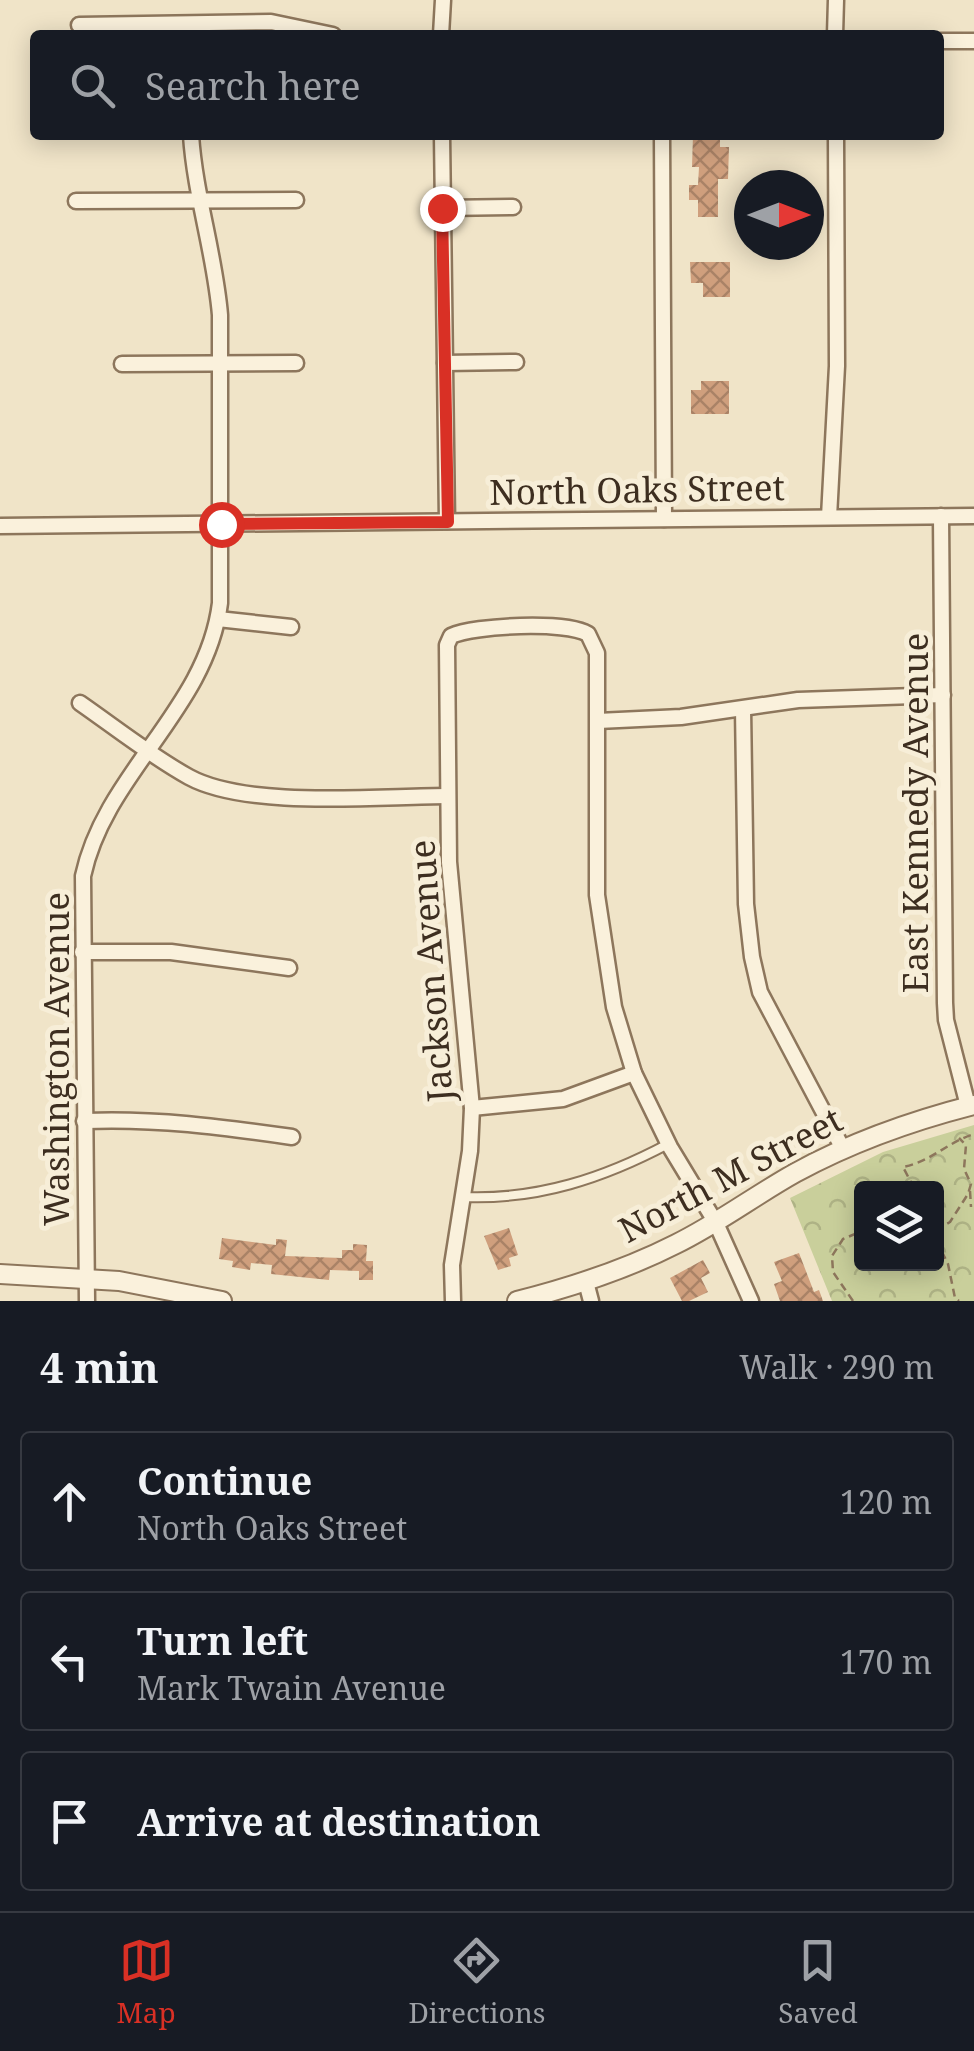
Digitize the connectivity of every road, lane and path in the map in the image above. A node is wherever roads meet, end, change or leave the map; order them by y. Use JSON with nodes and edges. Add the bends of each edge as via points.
{"nodes":[{"id":1,"x":443,"y":0,"type":"edge"},
{"id":2,"x":836,"y":0,"type":"edge"},
{"id":3,"x":79,"y":24,"type":"dead end"},
{"id":4,"x":187,"y":29,"type":"edge"},
{"id":5,"x":308,"y":30,"type":"edge"},
{"id":6,"x":441,"y":30,"type":"edge"},
{"id":7,"x":835,"y":30,"type":"edge"},
{"id":8,"x":974,"y":41,"type":"edge"},
{"id":9,"x":944,"y":42,"type":"edge"},
{"id":10,"x":191,"y":140,"type":"edge"},
{"id":11,"x":442,"y":140,"type":"edge"},
{"id":12,"x":662,"y":140,"type":"edge"},
{"id":13,"x":836,"y":140,"type":"edge"},
{"id":14,"x":199,"y":199,"type":"junction"},
{"id":15,"x":296,"y":200,"type":"dead end"},
{"id":16,"x":76,"y":201,"type":"dead end"},
{"id":17,"x":513,"y":207,"type":"dead end"},
{"id":18,"x":442,"y":208,"type":"junction"},
{"id":19,"x":516,"y":362,"type":"dead end"},
{"id":20,"x":296,"y":363,"type":"dead end"},
{"id":21,"x":444,"y":363,"type":"junction"},
{"id":22,"x":122,"y":364,"type":"dead end"},
{"id":23,"x":220,"y":364,"type":"junction"},
{"id":24,"x":942,"y":516,"type":"junction"},
{"id":25,"x":974,"y":516,"type":"edge"},
{"id":26,"x":828,"y":517,"type":"junction"},
{"id":27,"x":664,"y":518,"type":"junction"},
{"id":28,"x":448,"y":522,"type":"junction"},
{"id":29,"x":221,"y":524,"type":"junction"},
{"id":30,"x":0,"y":526,"type":"edge"},
{"id":31,"x":218,"y":619,"type":"junction"},
{"id":32,"x":291,"y":627,"type":"dead end"},
{"id":33,"x":943,"y":695,"type":"junction"},
{"id":34,"x":80,"y":703,"type":"dead end"},
{"id":35,"x":743,"y":709,"type":"junction"},
{"id":36,"x":598,"y":721,"type":"junction"},
{"id":37,"x":149,"y":750,"type":"junction"},
{"id":38,"x":448,"y":796,"type":"junction"},
{"id":39,"x":82,"y":952,"type":"junction"},
{"id":40,"x":289,"y":968,"type":"dead end"},
{"id":41,"x":634,"y":1074,"type":"junction"},
{"id":42,"x":971,"y":1106,"type":"edge"},
{"id":43,"x":472,"y":1108,"type":"junction"},
{"id":44,"x":84,"y":1121,"type":"junction"},
{"id":45,"x":974,"y":1134,"type":"edge"},
{"id":46,"x":292,"y":1137,"type":"dead end"},
{"id":47,"x":959,"y":1138,"type":"junction"},
{"id":48,"x":668,"y":1144,"type":"junction"},
{"id":49,"x":843,"y":1149,"type":"junction"},
{"id":50,"x":912,"y":1181,"type":"edge"},
{"id":51,"x":970,"y":1189,"type":"junction"},
{"id":52,"x":464,"y":1197,"type":"junction"},
{"id":53,"x":962,"y":1204,"type":"junction"},
{"id":54,"x":972,"y":1208,"type":"edge"},
{"id":55,"x":716,"y":1223,"type":"junction"},
{"id":56,"x":944,"y":1225,"type":"edge"},
{"id":57,"x":854,"y":1234,"type":"edge"},
{"id":58,"x":944,"y":1256,"type":"edge"},
{"id":59,"x":0,"y":1274,"type":"edge"},
{"id":60,"x":88,"y":1278,"type":"junction"},
{"id":61,"x":586,"y":1282,"type":"junction"},
{"id":62,"x":955,"y":1300,"type":"edge"},
{"id":63,"x":87,"y":1301,"type":"edge"},
{"id":64,"x":222,"y":1301,"type":"edge"},
{"id":65,"x":453,"y":1301,"type":"edge"},
{"id":66,"x":516,"y":1301,"type":"edge"},
{"id":67,"x":590,"y":1301,"type":"edge"},
{"id":68,"x":751,"y":1301,"type":"edge"},
{"id":69,"x":853,"y":1301,"type":"edge"}],
"edges":[{"from":1,"to":6,"type":"street"},
{"from":2,"to":7,"type":"street"},
{"from":3,"to":4,"type":"street"},
{"from":4,"to":5,"type":"street","via":[[270,22]]},
{"from":8,"to":9,"type":"street"},
{"from":10,"to":14,"type":"street","name":"Washington Avenue"},
{"from":11,"to":18,"type":"street"},
{"from":12,"to":27,"type":"street"},
{"from":13,"to":26,"type":"street","via":[[837,366]]},
{"from":14,"to":15,"type":"street"},
{"from":14,"to":16,"type":"street"},
{"from":14,"to":23,"type":"street","name":"Washington Avenue","via":[[217,278]]},
{"from":17,"to":18,"type":"street"},
{"from":18,"to":21,"type":"street"},
{"from":19,"to":21,"type":"street"},
{"from":20,"to":23,"type":"street"},
{"from":21,"to":28,"type":"street"},
{"from":22,"to":23,"type":"street"},
{"from":23,"to":29,"type":"street","name":"Washington Avenue"},
{"from":24,"to":25,"type":"street","name":"North Oaks Street"},
{"from":24,"to":26,"type":"street","name":"North Oaks Street"},
{"from":24,"to":33,"type":"street","name":"East Kennedy Avenue"},
{"from":26,"to":27,"type":"street","name":"North Oaks Street"},
{"from":27,"to":28,"type":"street","name":"North Oaks Street"},
{"from":28,"to":29,"type":"street","name":"North Oaks Street"},
{"from":29,"to":30,"type":"street","name":"North Oaks Street"},
{"from":29,"to":31,"type":"street","name":"Washington Avenue"},
{"from":31,"to":32,"type":"street"},
{"from":31,"to":37,"type":"street","name":"Washington Avenue","via":[[197,679]]},
{"from":33,"to":35,"type":"street","via":[[798,700]]},
{"from":33,"to":42,"type":"street","name":"East Kennedy Avenue","via":[[946,1020]]},
{"from":34,"to":37,"type":"street"},
{"from":35,"to":36,"type":"street"},
{"from":35,"to":49,"type":"street","via":[[752,957],[760,992]]},
{"from":36,"to":38,"type":"street","name":"Jackson Avenue","via":[[597,652],[588,634],[570,627],[451,636]]},
{"from":36,"to":41,"type":"street","via":[[600,931]]},
{"from":37,"to":38,"type":"street","via":[[190,777],[246,794]]},
{"from":37,"to":39,"type":"street","name":"Washington Avenue","via":[[111,803],[88,855]]},
{"from":38,"to":43,"type":"street","name":"Jackson Avenue"},
{"from":39,"to":40,"type":"street","via":[[171,952]]},
{"from":39,"to":44,"type":"street","name":"Washington Avenue"},
{"from":41,"to":43,"type":"street","via":[[563,1099]]},
{"from":41,"to":48,"type":"street"},
{"from":42,"to":49,"type":"street","name":"North M Street"},
{"from":43,"to":52,"type":"street","name":"Jackson Avenue"},
{"from":44,"to":46,"type":"street","via":[[182,1121]]},
{"from":44,"to":60,"type":"street","name":"Washington Avenue"},
{"from":45,"to":47,"type":"path"},
{"from":47,"to":50,"type":"path","via":[[903,1166]]},
{"from":47,"to":51,"type":"path","via":[[966,1145]]},
{"from":48,"to":52,"type":"lane","via":[[574,1185]]},
{"from":48,"to":55,"type":"street"},
{"from":49,"to":55,"type":"street","name":"North M Street"},
{"from":51,"to":53,"type":"path"},
{"from":51,"to":54,"type":"path"},
{"from":52,"to":65,"type":"street","name":"Jackson Avenue"},
{"from":53,"to":54,"type":"path"},
{"from":53,"to":56,"type":"path"},
{"from":55,"to":61,"type":"street","name":"North M Street"},
{"from":55,"to":68,"type":"street"},
{"from":57,"to":69,"type":"path","via":[[832,1256]]},
{"from":58,"to":62,"type":"path"},
{"from":59,"to":60,"type":"street"},
{"from":60,"to":63,"type":"street","name":"Washington Avenue"},
{"from":60,"to":64,"type":"street"},
{"from":61,"to":66,"type":"street","name":"North M Street"},
{"from":61,"to":67,"type":"street"}]}
